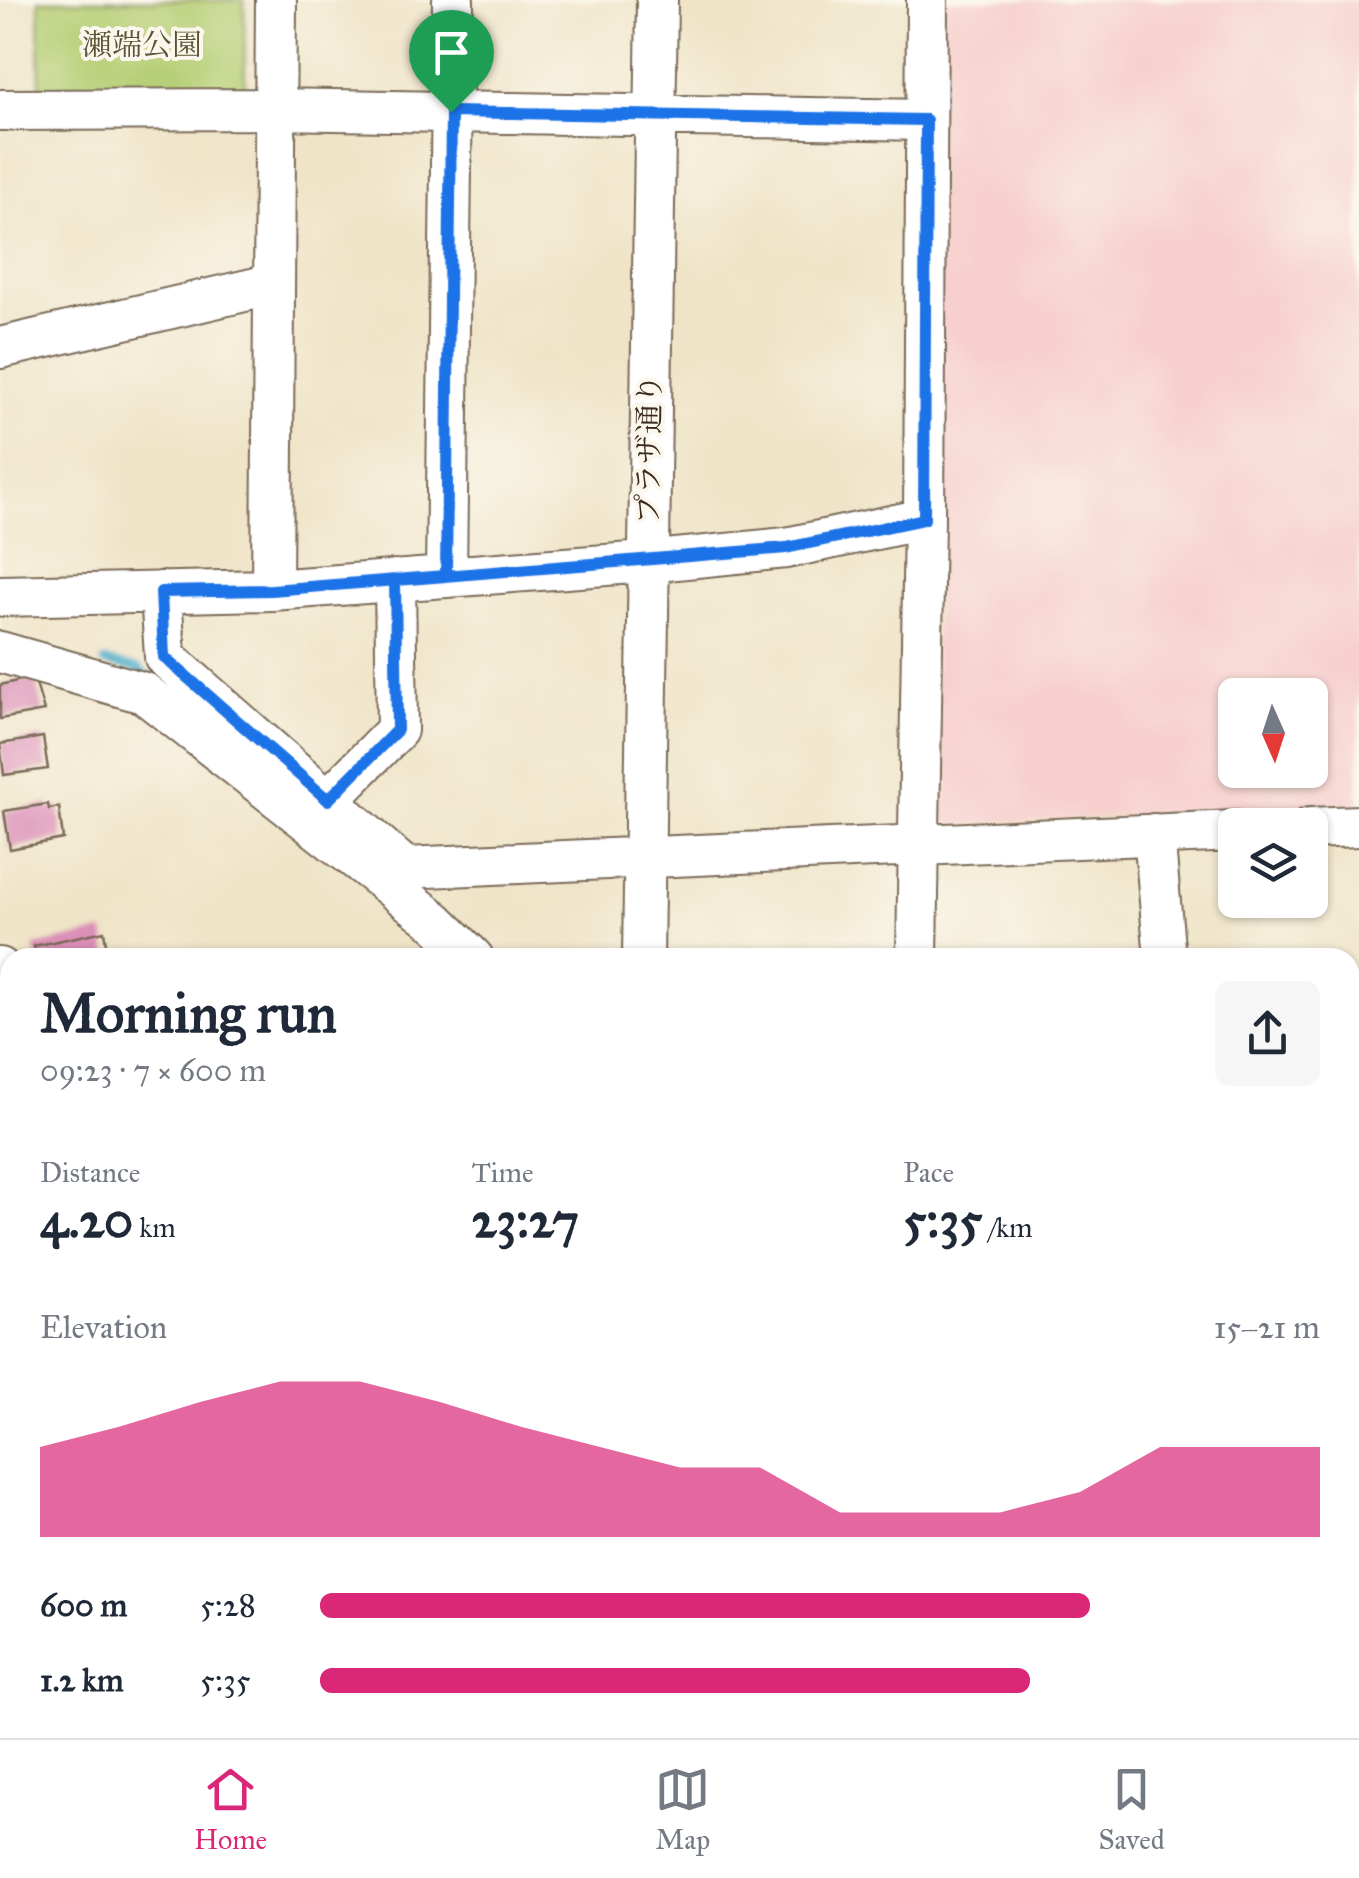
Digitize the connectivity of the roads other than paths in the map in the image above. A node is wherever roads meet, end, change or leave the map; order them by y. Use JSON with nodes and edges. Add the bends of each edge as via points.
{"nodes":[{"id":1,"x":276,"y":0,"type":"edge"},
{"id":2,"x":453,"y":0,"type":"edge"},
{"id":3,"x":657,"y":0,"type":"edge"},
{"id":4,"x":927,"y":0,"type":"edge"},
{"id":5,"x":0,"y":110,"type":"edge"},
{"id":6,"x":275,"y":110,"type":"junction"},
{"id":7,"x":451,"y":112,"type":"junction"},
{"id":8,"x":655,"y":116,"type":"junction"},
{"id":9,"x":926,"y":120,"type":"junction"},
{"id":10,"x":274,"y":284,"type":"junction"},
{"id":11,"x":0,"y":348,"type":"edge"},
{"id":12,"x":924,"y":519,"type":"junction"},
{"id":13,"x":646,"y":562,"type":"junction"},
{"id":14,"x":446,"y":576,"type":"junction"},
{"id":15,"x":395,"y":580,"type":"junction"},
{"id":16,"x":272,"y":590,"type":"junction"},
{"id":17,"x":161,"y":592,"type":"junction"},
{"id":18,"x":0,"y":596,"type":"edge"},
{"id":19,"x":0,"y":652,"type":"edge"},
{"id":20,"x":328,"y":800,"type":"junction"},
{"id":21,"x":1359,"y":826,"type":"edge"},
{"id":22,"x":1328,"y":827,"type":"edge"},
{"id":23,"x":1218,"y":832,"type":"edge"},
{"id":24,"x":1154,"y":834,"type":"junction"},
{"id":25,"x":919,"y":843,"type":"junction"},
{"id":26,"x":644,"y":858,"type":"junction"},
{"id":27,"x":463,"y":948,"type":"edge"},
{"id":28,"x":643,"y":948,"type":"edge"},
{"id":29,"x":917,"y":948,"type":"edge"},
{"id":30,"x":1164,"y":948,"type":"edge"}],
"edges":[{"from":1,"to":6,"type":"street"},
{"from":2,"to":7,"type":"street"},
{"from":3,"to":8,"type":"street","name":"プラザ通り"},
{"from":4,"to":9,"type":"street"},
{"from":5,"to":6,"type":"street"},
{"from":6,"to":7,"type":"street"},
{"from":6,"to":10,"type":"street"},
{"from":7,"to":8,"type":"street"},
{"from":7,"to":14,"type":"street"},
{"from":8,"to":9,"type":"street"},
{"from":8,"to":13,"type":"street","name":"プラザ通り"},
{"from":9,"to":12,"type":"street"},
{"from":10,"to":11,"type":"street"},
{"from":10,"to":16,"type":"street"},
{"from":12,"to":13,"type":"street","via":[[786,548]]},
{"from":12,"to":25,"type":"street"},
{"from":13,"to":14,"type":"street"},
{"from":13,"to":26,"type":"street","name":"プラザ通り"},
{"from":14,"to":15,"type":"street"},
{"from":15,"to":16,"type":"street"},
{"from":15,"to":20,"type":"street","via":[[397,730]]},
{"from":16,"to":17,"type":"street"},
{"from":17,"to":18,"type":"street"},
{"from":17,"to":20,"type":"street","via":[[164,657]]},
{"from":19,"to":27,"type":"street","via":[[144,693]]},
{"from":20,"to":26,"type":"street","via":[[405,868]]},
{"from":21,"to":22,"type":"street"},
{"from":23,"to":24,"type":"street"},
{"from":24,"to":25,"type":"street"},
{"from":24,"to":30,"type":"street"},
{"from":25,"to":26,"type":"street"},
{"from":25,"to":29,"type":"street"},
{"from":26,"to":28,"type":"street","name":"プラザ通り"}]}
